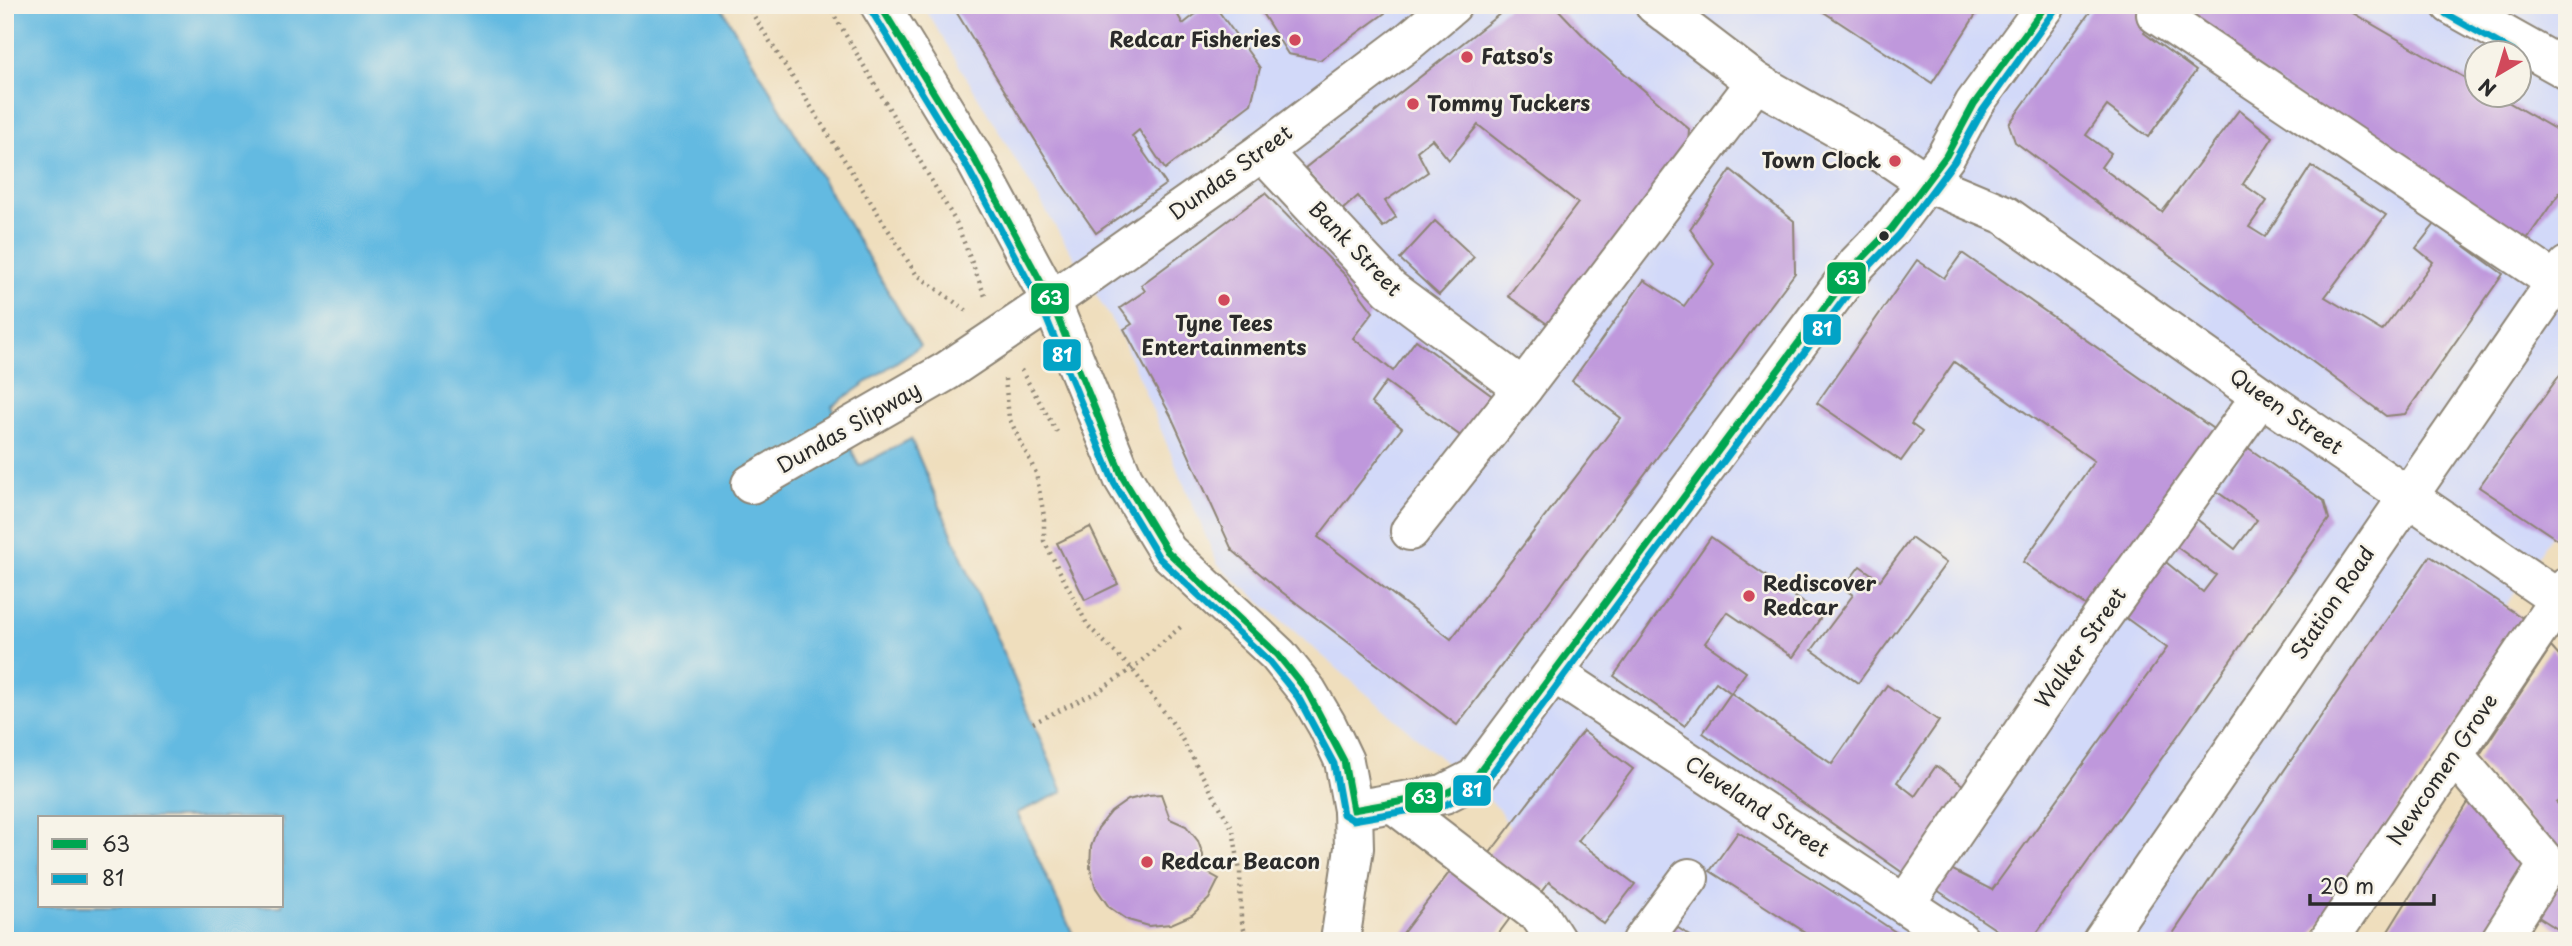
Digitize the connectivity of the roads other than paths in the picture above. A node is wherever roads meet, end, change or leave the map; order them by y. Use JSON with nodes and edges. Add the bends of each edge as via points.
{"nodes":[{"id":1,"x":880,"y":5,"type":"edge"},
{"id":2,"x":1452,"y":5,"type":"edge"},
{"id":3,"x":1656,"y":5,"type":"edge"},
{"id":4,"x":2046,"y":5,"type":"edge"},
{"id":5,"x":2451,"y":5,"type":"edge"},
{"id":6,"x":2156,"y":15,"type":"dead end"},
{"id":7,"x":2567,"y":70,"type":"edge"},
{"id":8,"x":1756,"y":82,"type":"junction"},
{"id":9,"x":1262,"y":152,"type":"junction"},
{"id":10,"x":1926,"y":182,"type":"junction"},
{"id":11,"x":2561,"y":274,"type":"edge"},
{"id":12,"x":1051,"y":302,"type":"junction"},
{"id":13,"x":1001,"y":335,"type":"joint"},
{"id":14,"x":1523,"y":388,"type":"junction"},
{"id":15,"x":2261,"y":396,"type":"junction"},
{"id":16,"x":751,"y":484,"type":"dead end"},
{"id":17,"x":2407,"y":495,"type":"junction"},
{"id":18,"x":1410,"y":531,"type":"dead end"},
{"id":19,"x":2564,"y":598,"type":"edge"},
{"id":20,"x":1554,"y":673,"type":"junction"},
{"id":21,"x":2454,"y":755,"type":"junction"},
{"id":22,"x":1394,"y":804,"type":"junction"},
{"id":23,"x":1353,"y":810,"type":"junction"},
{"id":24,"x":1689,"y":878,"type":"dead end"},
{"id":25,"x":1905,"y":904,"type":"junction"},
{"id":26,"x":1340,"y":941,"type":"edge"},
{"id":27,"x":1556,"y":941,"type":"edge"},
{"id":28,"x":1642,"y":941,"type":"edge"},
{"id":29,"x":1960,"y":941,"type":"edge"},
{"id":30,"x":2102,"y":941,"type":"edge"},
{"id":31,"x":2328,"y":941,"type":"edge"},
{"id":32,"x":2500,"y":941,"type":"edge"}],
"edges":[{"from":1,"to":12,"type":"street","via":[[975,160]]},
{"from":2,"to":9,"type":"street","name":"Dundas Street"},
{"from":3,"to":8,"type":"street","name":"Queen Street"},
{"from":4,"to":10,"type":"street","via":[[1974,104]]},
{"from":5,"to":7,"type":"street"},
{"from":6,"to":11,"type":"street"},
{"from":8,"to":10,"type":"street","name":"Queen Street"},
{"from":8,"to":14,"type":"street"},
{"from":9,"to":12,"type":"street","name":"Dundas Street"},
{"from":9,"to":14,"type":"street","name":"Bank Street","via":[[1390,289]]},
{"from":10,"to":15,"type":"street","name":"Queen Street","via":[[2005,215]]},
{"from":10,"to":20,"type":"street","via":[[1857,264]]},
{"from":11,"to":17,"type":"street","name":"Station Road"},
{"from":12,"to":13,"type":"street","name":"Dundas Street"},
{"from":12,"to":23,"type":"street","via":[[1123,478],[1167,551],[1278,655],[1307,691],[1343,761]]},
{"from":13,"to":16,"type":"street","name":"Dundas Slipway"},
{"from":14,"to":18,"type":"street"},
{"from":15,"to":17,"type":"street","name":"Queen Street"},
{"from":15,"to":25,"type":"street","name":"Walker Street","via":[[2092,631]]},
{"from":17,"to":19,"type":"street","name":"Queen Street"},
{"from":17,"to":30,"type":"street","name":"Station Road"},
{"from":19,"to":21,"type":"street","name":"Newcomen Grove"},
{"from":20,"to":22,"type":"street","via":[[1475,778],[1444,794]]},
{"from":20,"to":25,"type":"street","name":"Cleveland Street"},
{"from":21,"to":31,"type":"street","name":"Newcomen Grove"},
{"from":21,"to":32,"type":"street","via":[[2548,865]]},
{"from":22,"to":23,"type":"street"},
{"from":22,"to":27,"type":"street","via":[[1540,916]]},
{"from":23,"to":26,"type":"street","via":[[1354,848]]},
{"from":24,"to":28,"type":"street"},
{"from":25,"to":29,"type":"street","name":"Cleveland Street"}]}
